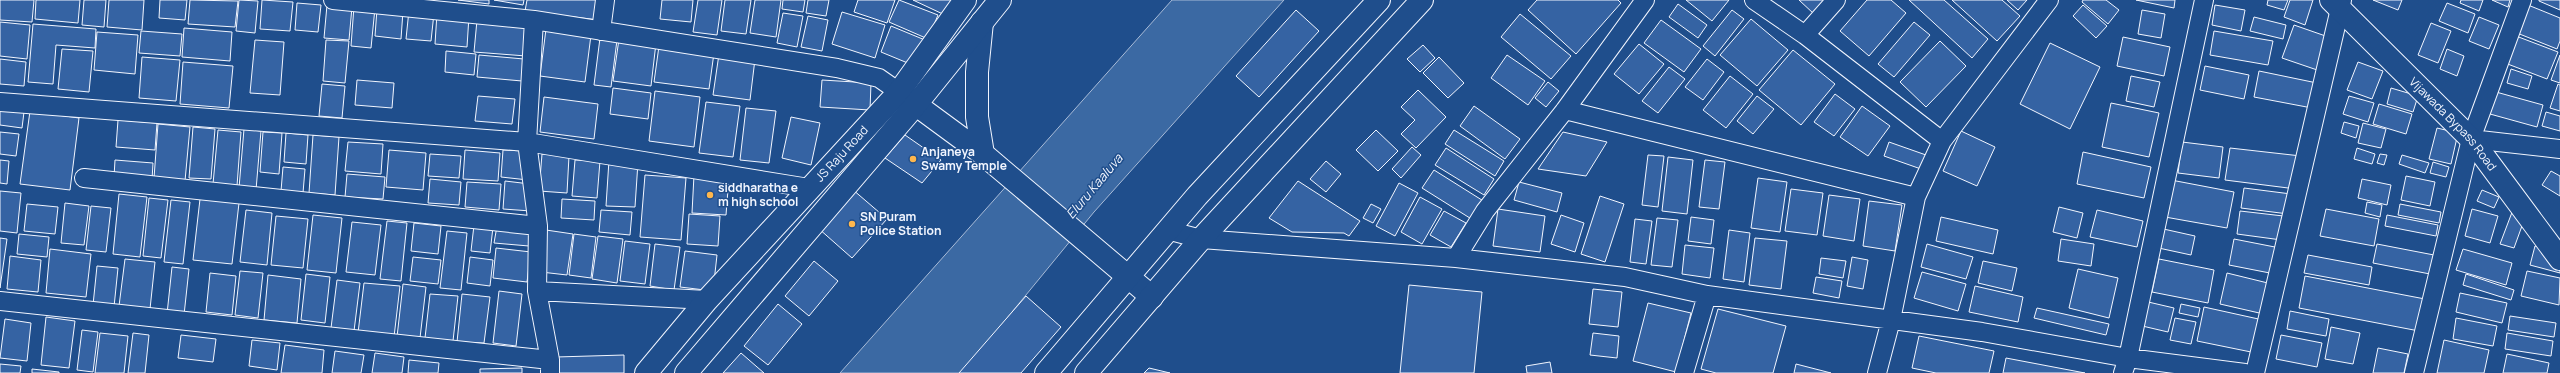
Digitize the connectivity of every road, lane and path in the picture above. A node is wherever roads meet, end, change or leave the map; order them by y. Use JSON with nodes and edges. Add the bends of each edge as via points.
{"nodes":[{"id":1,"x":333,"y":0,"type":"edge"},
{"id":2,"x":605,"y":0,"type":"edge"},
{"id":3,"x":965,"y":0,"type":"edge"},
{"id":4,"x":1000,"y":0,"type":"edge"},
{"id":5,"x":1379,"y":0,"type":"edge"},
{"id":6,"x":1422,"y":0,"type":"edge"},
{"id":7,"x":1645,"y":0,"type":"edge"},
{"id":8,"x":1754,"y":0,"type":"edge"},
{"id":9,"x":1836,"y":0,"type":"edge"},
{"id":10,"x":2049,"y":0,"type":"edge"},
{"id":11,"x":2204,"y":0,"type":"edge"},
{"id":12,"x":2522,"y":0,"type":"edge"},
{"id":13,"x":2338,"y":3,"type":"edge"},
{"id":14,"x":534,"y":20,"type":"junction"},
{"id":15,"x":982,"y":22,"type":"junction"},
{"id":16,"x":601,"y":31,"type":"junction"},
{"id":17,"x":1805,"y":35,"type":"junction"},
{"id":18,"x":908,"y":97,"type":"junction"},
{"id":19,"x":0,"y":102,"type":"edge"},
{"id":20,"x":1565,"y":110,"type":"junction"},
{"id":21,"x":2471,"y":139,"type":"junction"},
{"id":22,"x":1942,"y":141,"type":"junction"},
{"id":23,"x":527,"y":142,"type":"junction"},
{"id":24,"x":2560,"y":149,"type":"edge"},
{"id":25,"x":983,"y":154,"type":"junction"},
{"id":26,"x":84,"y":178,"type":"dead end"},
{"id":27,"x":809,"y":188,"type":"junction"},
{"id":28,"x":1916,"y":197,"type":"junction"},
{"id":29,"x":538,"y":226,"type":"junction"},
{"id":30,"x":1167,"y":230,"type":"junction"},
{"id":31,"x":1201,"y":239,"type":"junction"},
{"id":32,"x":1456,"y":258,"type":"junction"},
{"id":33,"x":2560,"y":259,"type":"edge"},
{"id":34,"x":1127,"y":276,"type":"junction"},
{"id":35,"x":537,"y":291,"type":"junction"},
{"id":36,"x":1707,"y":295,"type":"junction"},
{"id":37,"x":1152,"y":297,"type":"junction"},
{"id":38,"x":707,"y":300,"type":"junction"},
{"id":39,"x":0,"y":301,"type":"edge"},
{"id":40,"x":1891,"y":320,"type":"junction"},
{"id":41,"x":2125,"y":365,"type":"edge"},
{"id":42,"x":550,"y":367,"type":"edge"},
{"id":43,"x":646,"y":373,"type":"edge"},
{"id":44,"x":686,"y":373,"type":"edge"},
{"id":45,"x":1046,"y":373,"type":"edge"},
{"id":46,"x":1086,"y":373,"type":"edge"},
{"id":47,"x":1684,"y":373,"type":"edge"},
{"id":48,"x":1878,"y":373,"type":"edge"},
{"id":49,"x":2245,"y":373,"type":"edge"},
{"id":50,"x":2255,"y":373,"type":"edge"},
{"id":51,"x":2414,"y":373,"type":"edge"}],
"edges":[{"from":1,"to":14,"type":"street"},
{"from":2,"to":16,"type":"street"},
{"from":3,"to":18,"type":"main road","name":"JS Raju Road"},
{"from":4,"to":15,"type":"main road","name":"JS Raju Road"},
{"from":5,"to":30,"type":"main road"},
{"from":6,"to":31,"type":"main road"},
{"from":7,"to":20,"type":"street"},
{"from":8,"to":17,"type":"street"},
{"from":9,"to":17,"type":"street"},
{"from":10,"to":22,"type":"street"},
{"from":11,"to":41,"type":"street"},
{"from":12,"to":21,"type":"street"},
{"from":13,"to":21,"type":"main road","name":"Vijawada Bypass Road"},
{"from":13,"to":50,"type":"street"},
{"from":14,"to":16,"type":"street"},
{"from":14,"to":23,"type":"street"},
{"from":15,"to":18,"type":"main road","name":"JS Raju Road"},
{"from":15,"to":25,"type":"main road","via":[[977,72],[977,117]]},
{"from":16,"to":18,"type":"street","via":[[837,68],[879,78]]},
{"from":17,"to":22,"type":"street"},
{"from":18,"to":25,"type":"main road"},
{"from":18,"to":27,"type":"main road","name":"JS Raju Road"},
{"from":18,"to":44,"type":"main road","name":"JS Raju Road"},
{"from":19,"to":23,"type":"street"},
{"from":20,"to":28,"type":"street"},
{"from":20,"to":32,"type":"street","via":[[1485,211]]},
{"from":21,"to":24,"type":"street"},
{"from":21,"to":33,"type":"main road","name":"Vijawada Bypass Road"},
{"from":21,"to":51,"type":"street"},
{"from":22,"to":28,"type":"street"},
{"from":23,"to":27,"type":"street"},
{"from":23,"to":29,"type":"street"},
{"from":25,"to":34,"type":"main road"},
{"from":26,"to":29,"type":"street"},
{"from":27,"to":38,"type":"main road","name":"JS Raju Road"},
{"from":28,"to":40,"type":"street"},
{"from":29,"to":35,"type":"street"},
{"from":30,"to":31,"type":"street"},
{"from":30,"to":34,"type":"main road"},
{"from":31,"to":32,"type":"street"},
{"from":31,"to":37,"type":"main road"},
{"from":32,"to":36,"type":"street","via":[[1626,277]]},
{"from":34,"to":37,"type":"main road"},
{"from":34,"to":45,"type":"main road"},
{"from":35,"to":38,"type":"street"},
{"from":35,"to":42,"type":"street"},
{"from":36,"to":40,"type":"street"},
{"from":36,"to":47,"type":"street"},
{"from":37,"to":46,"type":"main road"},
{"from":38,"to":43,"type":"main road","name":"JS Raju Road"},
{"from":39,"to":42,"type":"street"},
{"from":40,"to":41,"type":"street","via":[[1982,332]]},
{"from":40,"to":48,"type":"street"},
{"from":41,"to":49,"type":"street"}]}
